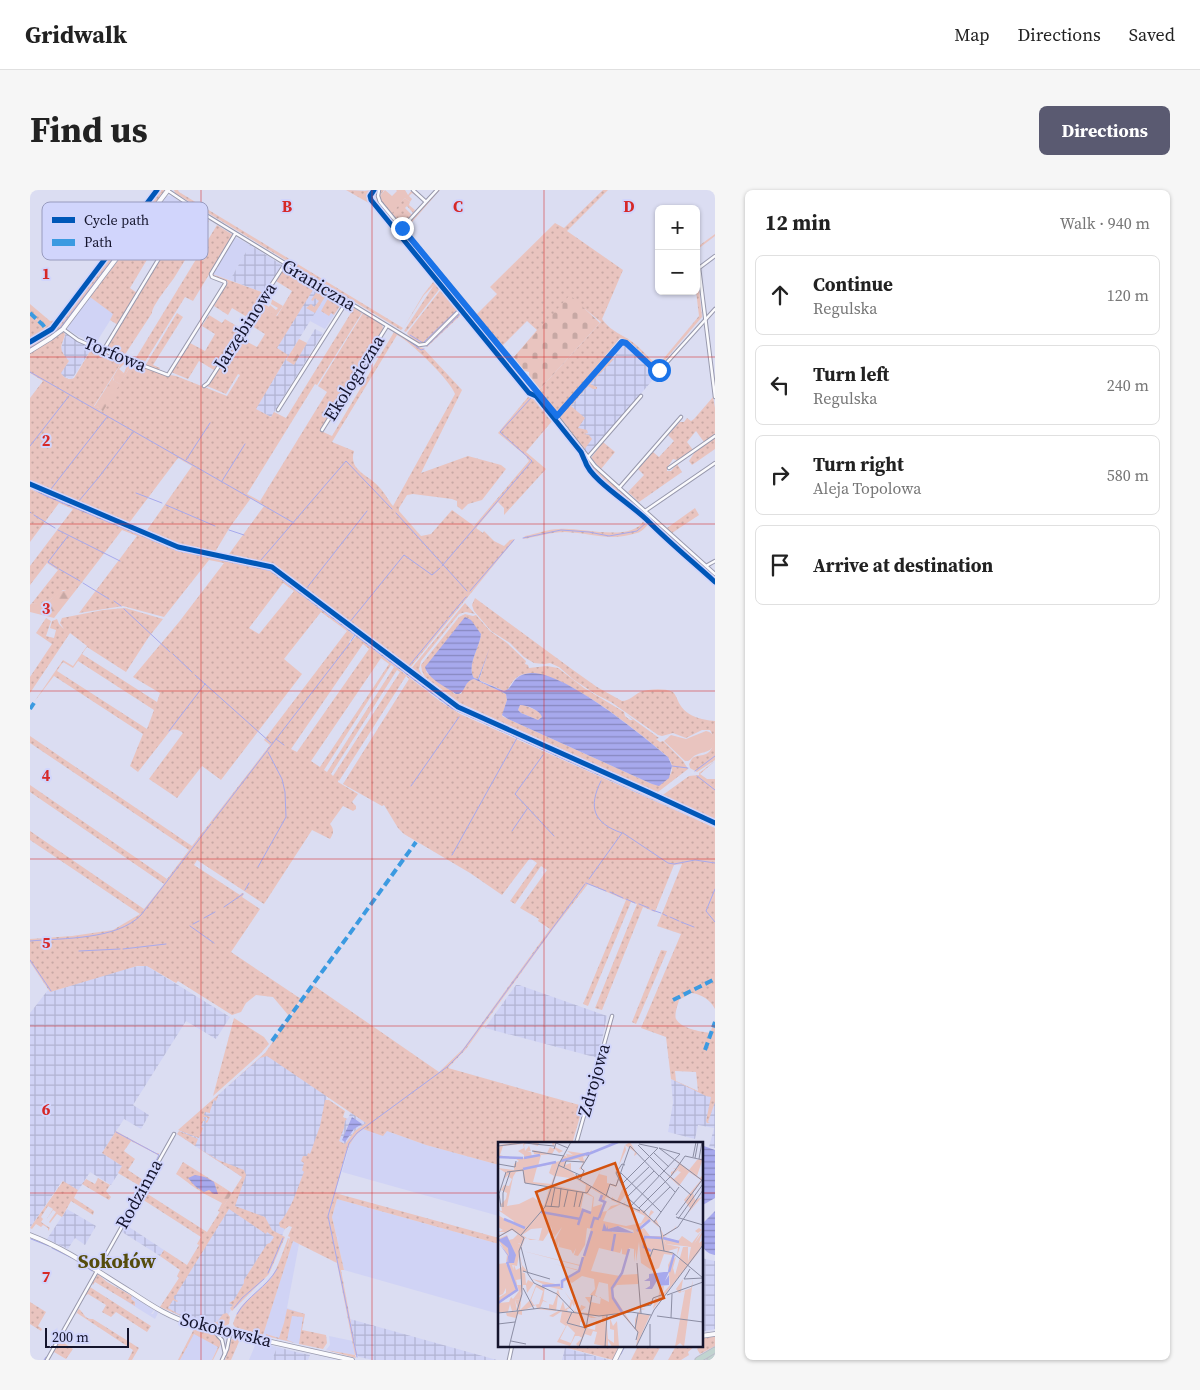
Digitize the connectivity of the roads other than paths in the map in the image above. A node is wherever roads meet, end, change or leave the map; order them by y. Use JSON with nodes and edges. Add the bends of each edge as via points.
{"nodes":[{"id":1,"x":168,"y":190,"type":"edge"},
{"id":2,"x":379,"y":190,"type":"edge"},
{"id":3,"x":414,"y":190,"type":"edge"},
{"id":4,"x":436,"y":190,"type":"edge"},
{"id":5,"x":426,"y":201,"type":"junction"},
{"id":6,"x":159,"y":202,"type":"edge"},
{"id":7,"x":184,"y":202,"type":"edge"},
{"id":8,"x":208,"y":217,"type":"edge"},
{"id":9,"x":402,"y":228,"type":"junction"},
{"id":10,"x":235,"y":234,"type":"junction"},
{"id":11,"x":715,"y":256,"type":"edge"},
{"id":12,"x":115,"y":260,"type":"edge"},
{"id":13,"x":158,"y":260,"type":"edge"},
{"id":14,"x":285,"y":264,"type":"junction"},
{"id":15,"x":347,"y":302,"type":"junction"},
{"id":16,"x":465,"y":305,"type":"junction"},
{"id":17,"x":715,"y":309,"type":"edge"},
{"id":18,"x":705,"y":318,"type":"junction"},
{"id":19,"x":700,"y":324,"type":"junction"},
{"id":20,"x":706,"y":325,"type":"junction"},
{"id":21,"x":387,"y":326,"type":"junction"},
{"id":22,"x":63,"y":329,"type":"junction"},
{"id":23,"x":30,"y":351,"type":"edge"},
{"id":24,"x":103,"y":351,"type":"junction"},
{"id":25,"x":713,"y":368,"type":"edge"},
{"id":26,"x":204,"y":386,"type":"dead end"},
{"id":27,"x":641,"y":396,"type":"dead end"},
{"id":28,"x":715,"y":398,"type":"edge"},
{"id":29,"x":278,"y":410,"type":"dead end"},
{"id":30,"x":557,"y":416,"type":"junction"},
{"id":31,"x":681,"y":417,"type":"dead end"},
{"id":32,"x":322,"y":430,"type":"dead end"},
{"id":33,"x":715,"y":436,"type":"edge"},
{"id":34,"x":588,"y":457,"type":"junction"},
{"id":35,"x":715,"y":463,"type":"edge"},
{"id":36,"x":669,"y":468,"type":"dead end"},
{"id":37,"x":619,"y":488,"type":"junction"},
{"id":38,"x":645,"y":511,"type":"junction"},
{"id":39,"x":715,"y":561,"type":"edge"},
{"id":40,"x":706,"y":566,"type":"junction"},
{"id":41,"x":715,"y":574,"type":"edge"},
{"id":42,"x":612,"y":1016,"type":"dead end"},
{"id":43,"x":174,"y":1134,"type":"dead end"},
{"id":44,"x":577,"y":1142,"type":"edge"},
{"id":45,"x":30,"y":1236,"type":"edge"},
{"id":46,"x":97,"y":1271,"type":"junction"},
{"id":47,"x":210,"y":1328,"type":"junction"},
{"id":48,"x":230,"y":1332,"type":"junction"},
{"id":49,"x":715,"y":1334,"type":"edge"},
{"id":50,"x":702,"y":1336,"type":"edge"},
{"id":51,"x":224,"y":1344,"type":"junction"},
{"id":52,"x":621,"y":1348,"type":"edge"},
{"id":53,"x":715,"y":1350,"type":"edge"},
{"id":54,"x":224,"y":1354,"type":"junction"},
{"id":55,"x":715,"y":1357,"type":"edge"},
{"id":56,"x":46,"y":1360,"type":"edge"},
{"id":57,"x":222,"y":1360,"type":"edge"},
{"id":58,"x":352,"y":1360,"type":"edge"},
{"id":59,"x":615,"y":1360,"type":"edge"},
{"id":60,"x":698,"y":1360,"type":"edge"},
{"id":61,"x":710,"y":1360,"type":"edge"}],
"edges":[{"from":1,"to":6,"type":"street"},
{"from":1,"to":7,"type":"street","name":"Graniczna"},
{"from":2,"to":9,"type":"street","via":[[380,202]]},
{"from":3,"to":5,"type":"street"},
{"from":4,"to":5,"type":"street"},
{"from":5,"to":9,"type":"street"},
{"from":8,"to":10,"type":"street","name":"Graniczna"},
{"from":9,"to":16,"type":"street"},
{"from":10,"to":14,"type":"street","name":"Graniczna"},
{"from":10,"to":24,"type":"street","name":"Torfowa","via":[[211,276],[226,283],[168,375]]},
{"from":11,"to":18,"type":"street","via":[[699,268]]},
{"from":12,"to":22,"type":"street"},
{"from":13,"to":24,"type":"street"},
{"from":14,"to":15,"type":"street","name":"Graniczna"},
{"from":14,"to":26,"type":"street","name":"Jarzębinowa"},
{"from":15,"to":21,"type":"street","name":"Graniczna"},
{"from":15,"to":29,"type":"street"},
{"from":16,"to":21,"type":"street","name":"Graniczna","via":[[423,346]]},
{"from":16,"to":30,"type":"street"},
{"from":17,"to":18,"type":"street"},
{"from":18,"to":19,"type":"street"},
{"from":18,"to":20,"type":"street"},
{"from":19,"to":20,"type":"street"},
{"from":19,"to":30,"type":"street","via":[[659,370],[652,368],[621,342]]},
{"from":20,"to":25,"type":"street"},
{"from":21,"to":32,"type":"street","name":"Ekologiczna"},
{"from":22,"to":23,"type":"street"},
{"from":22,"to":24,"type":"street","name":"Torfowa"},
{"from":25,"to":28,"type":"street"},
{"from":27,"to":34,"type":"street"},
{"from":30,"to":34,"type":"street"},
{"from":31,"to":37,"type":"street"},
{"from":33,"to":36,"type":"street"},
{"from":34,"to":37,"type":"street"},
{"from":35,"to":38,"type":"street"},
{"from":37,"to":38,"type":"street"},
{"from":38,"to":40,"type":"street"},
{"from":39,"to":40,"type":"street"},
{"from":40,"to":41,"type":"street"},
{"from":42,"to":44,"type":"street","name":"Zdrojowa"},
{"from":43,"to":46,"type":"street","name":"Rodzinna"},
{"from":45,"to":46,"type":"street","name":"Sokołowska","via":[[57,1247]]},
{"from":46,"to":47,"type":"street","name":"Sokołowska","via":[[169,1315]]},
{"from":46,"to":56,"type":"street","name":"Rodzinna"},
{"from":47,"to":48,"type":"street","name":"Sokołowska"},
{"from":47,"to":51,"type":"street"},
{"from":48,"to":51,"type":"street"},
{"from":48,"to":54,"type":"street"},
{"from":48,"to":58,"type":"street","name":"Sokołowska"},
{"from":49,"to":50,"type":"street"},
{"from":51,"to":54,"type":"street"},
{"from":52,"to":59,"type":"street"},
{"from":53,"to":60,"type":"highway"},
{"from":54,"to":57,"type":"street"},
{"from":55,"to":61,"type":"highway"}]}
